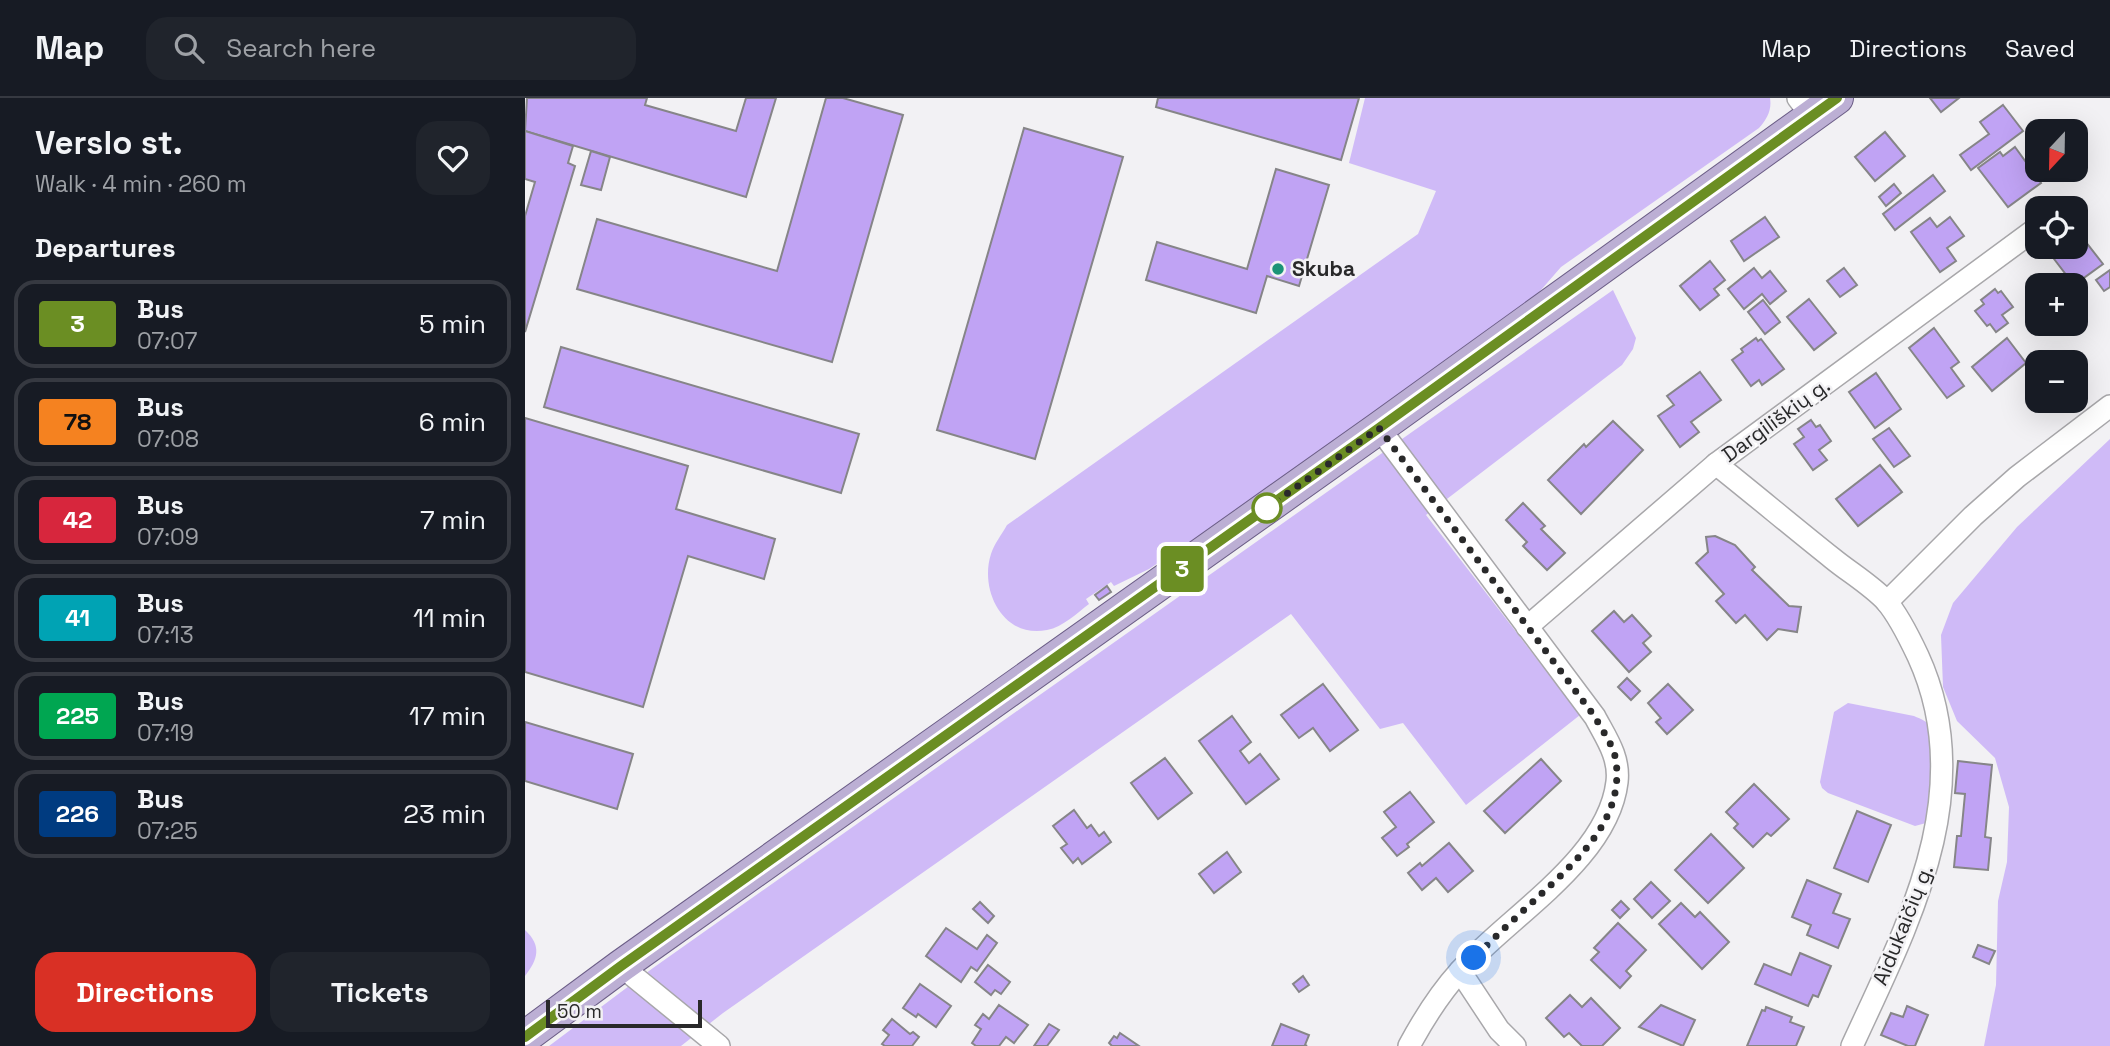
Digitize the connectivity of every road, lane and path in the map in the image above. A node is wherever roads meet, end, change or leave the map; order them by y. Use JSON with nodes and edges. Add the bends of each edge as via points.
{"nodes":[{"id":1,"x":1815,"y":104,"type":"edge"},
{"id":2,"x":2025,"y":237,"type":"edge"},
{"id":3,"x":2110,"y":406,"type":"edge"},
{"id":4,"x":1379,"y":428,"type":"junction"},
{"id":5,"x":1716,"y":464,"type":"junction"},
{"id":6,"x":1887,"y":602,"type":"junction"},
{"id":7,"x":1527,"y":627,"type":"junction"},
{"id":8,"x":621,"y":966,"type":"junction"},
{"id":9,"x":1459,"y":971,"type":"junction"},
{"id":10,"x":525,"y":1037,"type":"edge"},
{"id":11,"x":719,"y":1046,"type":"edge"},
{"id":12,"x":1409,"y":1046,"type":"edge"},
{"id":13,"x":1515,"y":1046,"type":"edge"},
{"id":14,"x":1852,"y":1046,"type":"edge"}],
"edges":[{"from":1,"to":4,"type":"main road"},
{"from":2,"to":5,"type":"street","name":"Dargiliškių g."},
{"from":3,"to":6,"type":"street","via":[[2008,485]]},
{"from":4,"to":7,"type":"street"},
{"from":4,"to":8,"type":"main road"},
{"from":5,"to":6,"type":"street","name":"Aidukaičių g."},
{"from":5,"to":7,"type":"street","name":"Dargiliškių g."},
{"from":6,"to":14,"type":"street","name":"Aidukaičių g.","via":[[1930,683],[1942,743],[1940,802],[1931,855],[1909,921]]},
{"from":7,"to":9,"type":"street","via":[[1595,717],[1616,757],[1613,804],[1581,855]]},
{"from":8,"to":10,"type":"main road"},
{"from":8,"to":11,"type":"street"},
{"from":9,"to":12,"type":"street"},
{"from":9,"to":13,"type":"street"}]}
